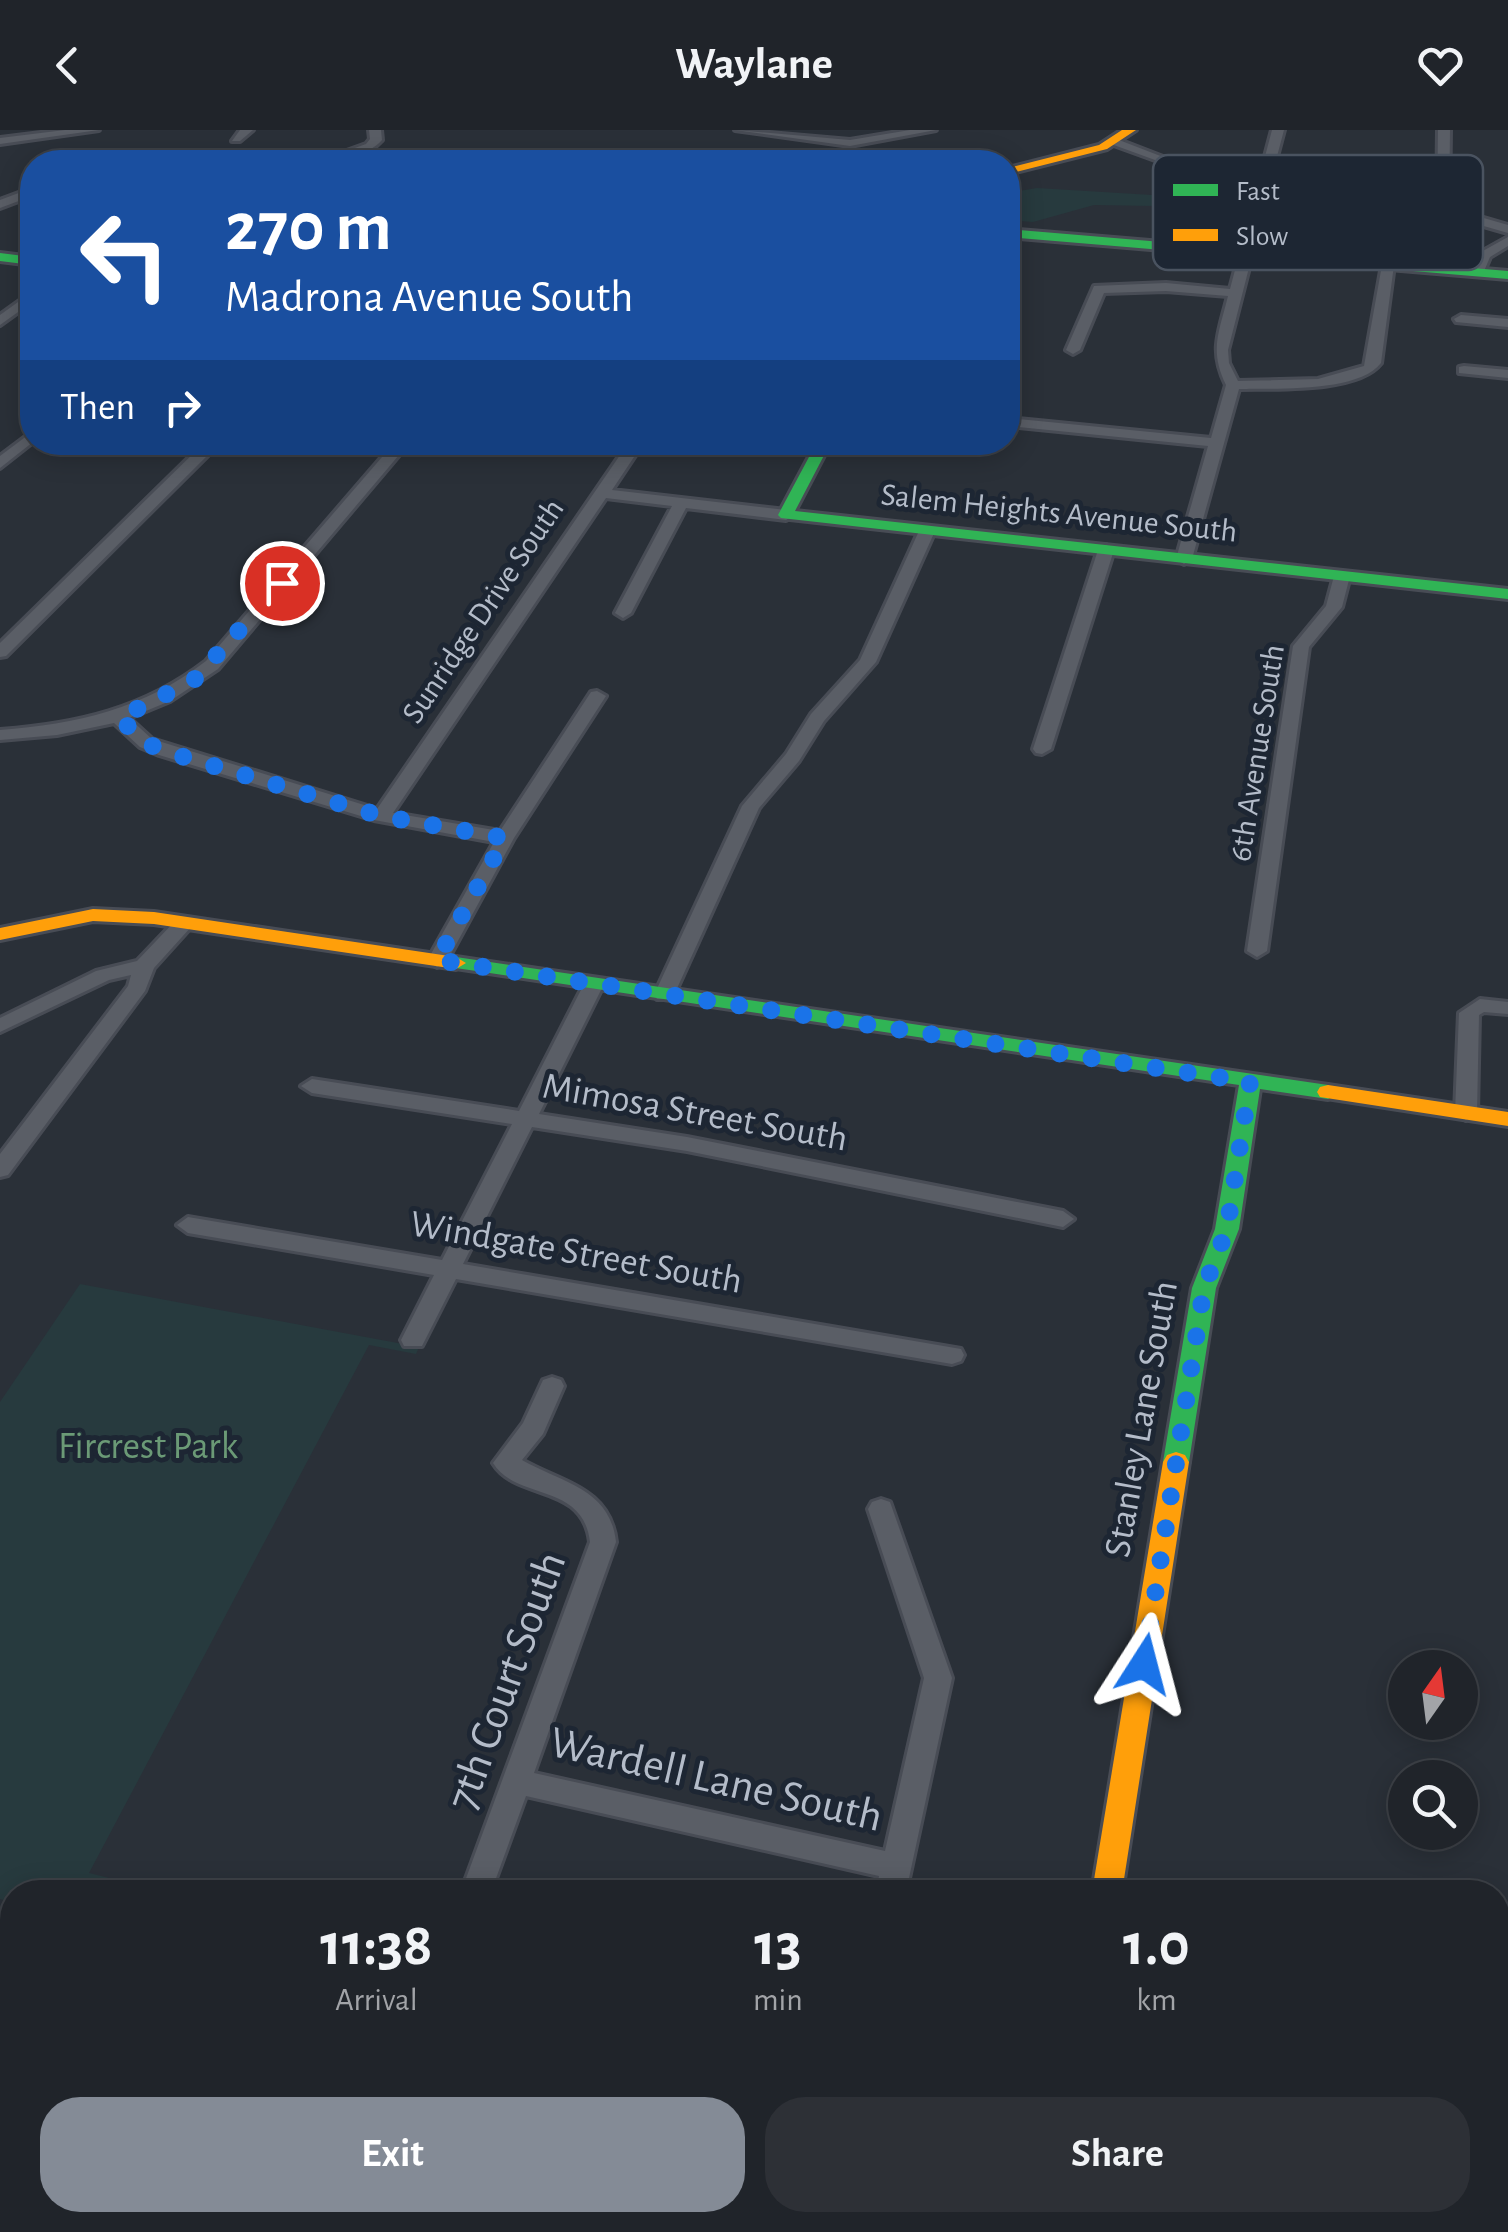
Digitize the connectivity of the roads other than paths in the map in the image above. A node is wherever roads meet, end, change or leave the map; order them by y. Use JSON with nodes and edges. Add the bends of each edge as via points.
{"nodes":[{"id":1,"x":93,"y":130,"type":"edge"},
{"id":2,"x":247,"y":130,"type":"edge"},
{"id":3,"x":376,"y":130,"type":"edge"},
{"id":4,"x":741,"y":130,"type":"edge"},
{"id":5,"x":930,"y":130,"type":"edge"},
{"id":6,"x":1278,"y":130,"type":"edge"},
{"id":7,"x":1444,"y":130,"type":"edge"},
{"id":8,"x":1122,"y":136,"type":"edge"},
{"id":9,"x":236,"y":139,"type":"dead end"},
{"id":10,"x":0,"y":142,"type":"edge"},
{"id":11,"x":364,"y":150,"type":"edge"},
{"id":12,"x":1157,"y":155,"type":"edge"},
{"id":13,"x":1272,"y":155,"type":"edge"},
{"id":14,"x":1443,"y":155,"type":"edge"},
{"id":15,"x":1020,"y":168,"type":"edge"},
{"id":16,"x":1483,"y":222,"type":"edge"},
{"id":17,"x":1508,"y":229,"type":"edge"},
{"id":18,"x":1020,"y":234,"type":"edge"},
{"id":19,"x":1508,"y":241,"type":"edge"},
{"id":20,"x":1153,"y":245,"type":"edge"},
{"id":21,"x":1483,"y":260,"type":"edge"},
{"id":22,"x":1242,"y":270,"type":"edge"},
{"id":23,"x":1387,"y":270,"type":"edge"},
{"id":24,"x":1444,"y":270,"type":"edge"},
{"id":25,"x":1479,"y":270,"type":"edge"},
{"id":26,"x":1478,"y":273,"type":"junction"},
{"id":27,"x":1508,"y":276,"type":"edge"},
{"id":28,"x":1236,"y":294,"type":"junction"},
{"id":29,"x":20,"y":305,"type":"edge"},
{"id":30,"x":1462,"y":318,"type":"dead end"},
{"id":31,"x":0,"y":321,"type":"edge"},
{"id":32,"x":1508,"y":323,"type":"edge"},
{"id":33,"x":1073,"y":350,"type":"dead end"},
{"id":34,"x":1464,"y":370,"type":"dead end"},
{"id":35,"x":1508,"y":374,"type":"edge"},
{"id":36,"x":1233,"y":385,"type":"junction"},
{"id":37,"x":1020,"y":423,"type":"edge"},
{"id":38,"x":1217,"y":443,"type":"junction"},
{"id":39,"x":20,"y":446,"type":"edge"},
{"id":40,"x":201,"y":455,"type":"edge"},
{"id":41,"x":392,"y":455,"type":"edge"},
{"id":42,"x":628,"y":455,"type":"edge"},
{"id":43,"x":817,"y":455,"type":"edge"},
{"id":44,"x":0,"y":464,"type":"edge"},
{"id":45,"x":602,"y":493,"type":"junction"},
{"id":46,"x":681,"y":502,"type":"junction"},
{"id":47,"x":786,"y":515,"type":"junction"},
{"id":48,"x":927,"y":531,"type":"junction"},
{"id":49,"x":1106,"y":550,"type":"junction"},
{"id":50,"x":1184,"y":559,"type":"junction"},
{"id":51,"x":1342,"y":576,"type":"junction"},
{"id":52,"x":1508,"y":594,"type":"edge"},
{"id":53,"x":623,"y":612,"type":"dead end"},
{"id":54,"x":0,"y":652,"type":"edge"},
{"id":55,"x":596,"y":696,"type":"dead end"},
{"id":56,"x":119,"y":718,"type":"junction"},
{"id":57,"x":0,"y":735,"type":"edge"},
{"id":58,"x":1042,"y":749,"type":"dead end"},
{"id":59,"x":381,"y":816,"type":"junction"},
{"id":60,"x":505,"y":838,"type":"junction"},
{"id":61,"x":184,"y":923,"type":"junction"},
{"id":62,"x":0,"y":934,"type":"edge"},
{"id":63,"x":1257,"y":951,"type":"dead end"},
{"id":64,"x":437,"y":960,"type":"junction"},
{"id":65,"x":144,"y":966,"type":"junction"},
{"id":66,"x":594,"y":984,"type":"junction"},
{"id":67,"x":664,"y":995,"type":"junction"},
{"id":68,"x":1508,"y":1008,"type":"edge"},
{"id":69,"x":0,"y":1026,"type":"edge"},
{"id":70,"x":1250,"y":1082,"type":"junction"},
{"id":71,"x":312,"y":1086,"type":"dead end"},
{"id":72,"x":1466,"y":1113,"type":"junction"},
{"id":73,"x":525,"y":1118,"type":"junction"},
{"id":74,"x":1508,"y":1120,"type":"edge"},
{"id":75,"x":0,"y":1170,"type":"edge"},
{"id":76,"x":1063,"y":1218,"type":"dead end"},
{"id":77,"x":188,"y":1225,"type":"dead end"},
{"id":78,"x":451,"y":1269,"type":"junction"},
{"id":79,"x":413,"y":1340,"type":"dead end"},
{"id":80,"x":952,"y":1355,"type":"dead end"},
{"id":81,"x":552,"y":1386,"type":"dead end"},
{"id":82,"x":881,"y":1509,"type":"dead end"},
{"id":83,"x":516,"y":1782,"type":"junction"},
{"id":84,"x":480,"y":1880,"type":"edge"},
{"id":85,"x":894,"y":1880,"type":"edge"},
{"id":86,"x":1110,"y":1880,"type":"edge"}],
"edges":[{"from":1,"to":10,"type":"street"},
{"from":2,"to":9,"type":"street"},
{"from":3,"to":11,"type":"street","via":[[376,140]]},
{"from":4,"to":5,"type":"street","via":[[850,143]]},
{"from":6,"to":13,"type":"street"},
{"from":7,"to":14,"type":"street"},
{"from":8,"to":12,"type":"street"},
{"from":8,"to":15,"type":"street"},
{"from":16,"to":17,"type":"street"},
{"from":18,"to":20,"type":"street"},
{"from":19,"to":21,"type":"street"},
{"from":22,"to":28,"type":"street"},
{"from":23,"to":36,"type":"street","via":[[1369,368],[1318,383]]},
{"from":24,"to":26,"type":"street"},
{"from":25,"to":26,"type":"street"},
{"from":26,"to":27,"type":"street"},
{"from":28,"to":33,"type":"street","via":[[1099,289]]},
{"from":28,"to":36,"type":"street","via":[[1221,350]]},
{"from":29,"to":31,"type":"street"},
{"from":30,"to":32,"type":"street"},
{"from":34,"to":35,"type":"street"},
{"from":36,"to":38,"type":"street"},
{"from":37,"to":38,"type":"street"},
{"from":38,"to":50,"type":"street"},
{"from":39,"to":44,"type":"street"},
{"from":40,"to":54,"type":"street"},
{"from":41,"to":56,"type":"street","via":[[212,665],[180,691]]},
{"from":42,"to":45,"type":"street","name":"Sunridge Drive South"},
{"from":43,"to":47,"type":"street"},
{"from":45,"to":46,"type":"street","name":"Salem Heights Avenue South"},
{"from":45,"to":59,"type":"street","name":"Sunridge Drive South"},
{"from":46,"to":47,"type":"street","name":"Salem Heights Avenue South"},
{"from":46,"to":53,"type":"street"},
{"from":47,"to":48,"type":"street","name":"Salem Heights Avenue South"},
{"from":48,"to":49,"type":"street","name":"Salem Heights Avenue South"},
{"from":48,"to":67,"type":"street","via":[[868,662],[751,806]]},
{"from":49,"to":50,"type":"street","name":"Salem Heights Avenue South"},
{"from":49,"to":58,"type":"street"},
{"from":50,"to":51,"type":"street","name":"Salem Heights Avenue South"},
{"from":51,"to":52,"type":"street","name":"Salem Heights Avenue South"},
{"from":51,"to":63,"type":"street","name":"6th Avenue South","via":[[1334,607],[1301,646]]},
{"from":55,"to":60,"type":"street"},
{"from":56,"to":57,"type":"street"},
{"from":56,"to":59,"type":"street","via":[[164,751]]},
{"from":59,"to":60,"type":"street"},
{"from":60,"to":64,"type":"street"},
{"from":61,"to":62,"type":"street","via":[[92,915]]},
{"from":61,"to":64,"type":"street"},
{"from":61,"to":65,"type":"street"},
{"from":64,"to":66,"type":"street"},
{"from":65,"to":69,"type":"street","via":[[103,975]]},
{"from":65,"to":75,"type":"street","via":[[138,988]]},
{"from":66,"to":67,"type":"street"},
{"from":66,"to":73,"type":"street"},
{"from":67,"to":70,"type":"street"},
{"from":68,"to":72,"type":"street","via":[[1480,1005],[1469,1013]]},
{"from":70,"to":72,"type":"street"},
{"from":70,"to":86,"type":"street","name":"Stanley Lane South","via":[[1227,1229],[1204,1288]]},
{"from":71,"to":73,"type":"street","name":"Mimosa Street South"},
{"from":72,"to":74,"type":"street"},
{"from":73,"to":76,"type":"street","name":"Mimosa Street South"},
{"from":73,"to":78,"type":"street"},
{"from":77,"to":78,"type":"street","name":"Windgate Street South"},
{"from":78,"to":79,"type":"street"},
{"from":78,"to":80,"type":"street","name":"Windgate Street South"},
{"from":81,"to":83,"type":"street","name":"7th Court South","via":[[534,1427],[506,1462],[585,1502],[602,1522],[603,1542]]},
{"from":82,"to":85,"type":"street","via":[[938,1678]]},
{"from":83,"to":84,"type":"street","name":"7th Court South"},
{"from":83,"to":85,"type":"street","name":"Wardell Lane South"}]}
